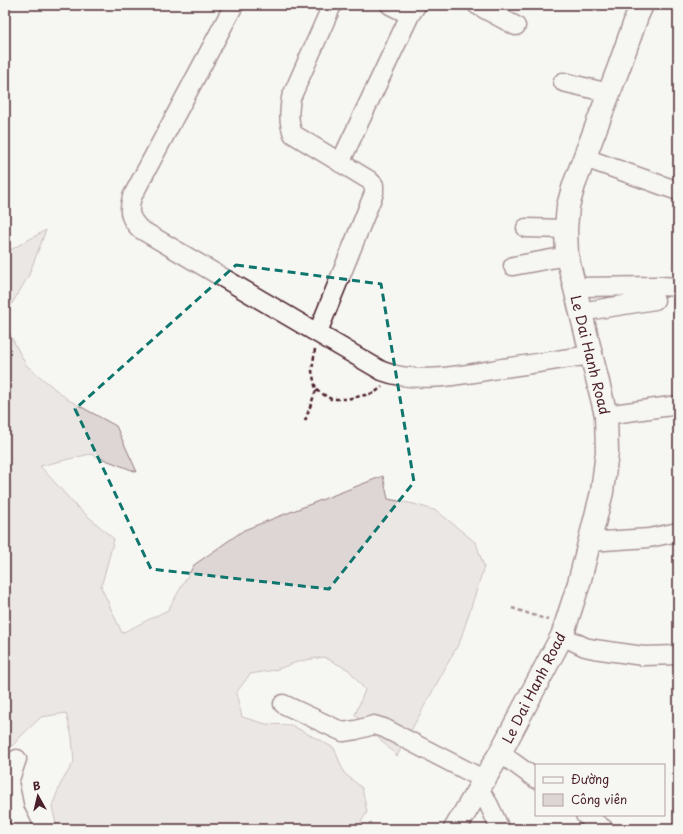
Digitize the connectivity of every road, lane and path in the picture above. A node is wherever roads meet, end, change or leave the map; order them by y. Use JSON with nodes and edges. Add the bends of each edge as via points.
{"nodes":[{"id":1,"x":234,"y":5,"type":"edge"},
{"id":2,"x":332,"y":5,"type":"edge"},
{"id":3,"x":390,"y":5,"type":"edge"},
{"id":4,"x":477,"y":5,"type":"edge"},
{"id":5,"x":642,"y":5,"type":"edge"},
{"id":6,"x":414,"y":10,"type":"edge"},
{"id":7,"x":516,"y":26,"type":"dead end"},
{"id":8,"x":563,"y":82,"type":"dead end"},
{"id":9,"x":609,"y":93,"type":"junction"},
{"id":10,"x":585,"y":158,"type":"junction"},
{"id":11,"x":340,"y":163,"type":"junction"},
{"id":12,"x":678,"y":191,"type":"edge"},
{"id":13,"x":526,"y":228,"type":"dead end"},
{"id":14,"x":566,"y":229,"type":"junction"},
{"id":15,"x":566,"y":256,"type":"junction"},
{"id":16,"x":513,"y":266,"type":"dead end"},
{"id":17,"x":574,"y":287,"type":"junction"},
{"id":18,"x":678,"y":287,"type":"edge"},
{"id":19,"x":655,"y":300,"type":"dead end"},
{"id":20,"x":580,"y":312,"type":"junction"},
{"id":21,"x":318,"y":332,"type":"junction"},
{"id":22,"x":591,"y":355,"type":"junction"},
{"id":23,"x":395,"y":376,"type":"junction"},
{"id":24,"x":316,"y":390,"type":"junction"},
{"id":25,"x":678,"y":405,"type":"edge"},
{"id":26,"x":606,"y":415,"type":"junction"},
{"id":27,"x":305,"y":421,"type":"dead end"},
{"id":28,"x":678,"y":532,"type":"edge"},
{"id":29,"x":589,"y":542,"type":"junction"},
{"id":30,"x":512,"y":608,"type":"dead end"},
{"id":31,"x":564,"y":631,"type":"junction"},
{"id":32,"x":678,"y":655,"type":"edge"},
{"id":33,"x":283,"y":704,"type":"dead end"},
{"id":34,"x":500,"y":753,"type":"junction"},
{"id":35,"x":17,"y":758,"type":"dead end"},
{"id":36,"x":535,"y":778,"type":"edge"},
{"id":37,"x":482,"y":784,"type":"junction"},
{"id":38,"x":586,"y":816,"type":"edge"},
{"id":39,"x":24,"y":829,"type":"edge"},
{"id":40,"x":455,"y":829,"type":"edge"},
{"id":41,"x":500,"y":829,"type":"edge"},
{"id":42,"x":604,"y":829,"type":"edge"}],
"edges":[{"from":1,"to":21,"type":"street","via":[[132,197],[129,209],[133,222],[140,229]]},
{"from":2,"to":11,"type":"street","via":[[291,98],[289,123],[293,134]]},
{"from":3,"to":6,"type":"street"},
{"from":4,"to":7,"type":"street"},
{"from":5,"to":9,"type":"main road","name":"Le Dai Hanh Road"},
{"from":6,"to":11,"type":"street"},
{"from":8,"to":9,"type":"street"},
{"from":9,"to":10,"type":"main road","name":"Le Dai Hanh Road"},
{"from":10,"to":12,"type":"street"},
{"from":10,"to":14,"type":"main road","name":"Le Dai Hanh Road","via":[[568,206]]},
{"from":11,"to":21,"type":"street","via":[[369,180],[374,185],[374,193]]},
{"from":13,"to":14,"type":"street"},
{"from":14,"to":15,"type":"main road","name":"Le Dai Hanh Road"},
{"from":15,"to":16,"type":"street"},
{"from":15,"to":17,"type":"main road","name":"Le Dai Hanh Road"},
{"from":17,"to":18,"type":"street"},
{"from":17,"to":20,"type":"main road","name":"Le Dai Hanh Road"},
{"from":19,"to":20,"type":"street"},
{"from":20,"to":22,"type":"main road","name":"Le Dai Hanh Road"},
{"from":21,"to":23,"type":"street","via":[[382,371]]},
{"from":21,"to":24,"type":"path","via":[[312,371]]},
{"from":22,"to":23,"type":"street","via":[[460,375],[412,378]]},
{"from":22,"to":26,"type":"main road","name":"Le Dai Hanh Road"},
{"from":23,"to":24,"type":"path","via":[[374,393],[348,399],[331,400]]},
{"from":24,"to":27,"type":"path"},
{"from":25,"to":26,"type":"street"},
{"from":26,"to":29,"type":"main road","name":"Le Dai Hanh Road","via":[[607,452],[602,492]]},
{"from":28,"to":29,"type":"street","via":[[649,538]]},
{"from":29,"to":31,"type":"main road","name":"Le Dai Hanh Road"},
{"from":30,"to":31,"type":"path"},
{"from":31,"to":32,"type":"street","via":[[585,647],[594,649],[643,656]]},
{"from":31,"to":34,"type":"main road","name":"Le Dai Hanh Road"},
{"from":33,"to":37,"type":"street","via":[[343,732],[374,725],[384,728]]},
{"from":34,"to":36,"type":"street"},
{"from":34,"to":37,"type":"main road","name":"Le Dai Hanh Road"},
{"from":35,"to":39,"type":"street","via":[[9,782],[15,811]]},
{"from":37,"to":40,"type":"main road","name":"Le Dai Hanh Road"},
{"from":37,"to":41,"type":"street"},
{"from":38,"to":42,"type":"street"}]}
